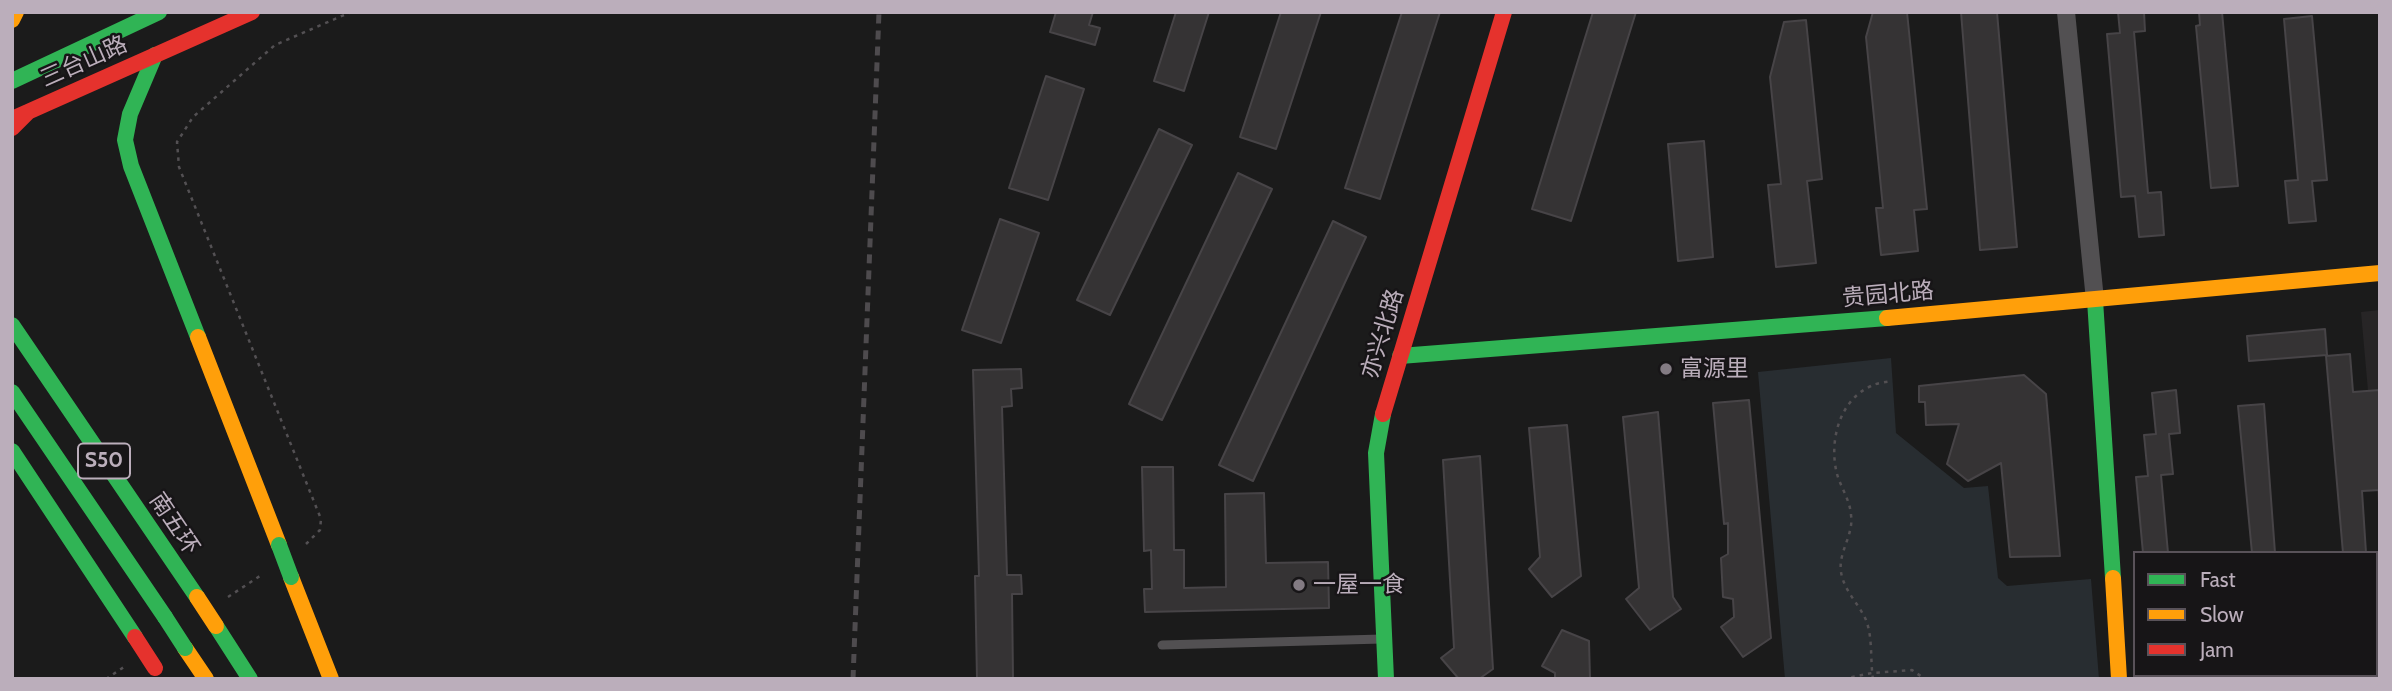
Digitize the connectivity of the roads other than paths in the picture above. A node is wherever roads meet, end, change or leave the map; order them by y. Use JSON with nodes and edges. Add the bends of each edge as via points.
{"nodes":[{"id":1,"x":16,"y":12,"type":"edge"},
{"id":2,"x":159,"y":12,"type":"edge"},
{"id":3,"x":252,"y":12,"type":"edge"},
{"id":4,"x":1504,"y":12,"type":"edge"},
{"id":5,"x":2066,"y":12,"type":"edge"},
{"id":6,"x":12,"y":20,"type":"edge"},
{"id":7,"x":155,"y":55,"type":"junction"},
{"id":8,"x":12,"y":81,"type":"edge"},
{"id":9,"x":28,"y":112,"type":"junction"},
{"id":10,"x":12,"y":119,"type":"edge"},
{"id":11,"x":12,"y":128,"type":"edge"},
{"id":12,"x":2380,"y":273,"type":"edge"},
{"id":13,"x":2095,"y":300,"type":"junction"},
{"id":14,"x":12,"y":325,"type":"edge"},
{"id":15,"x":1400,"y":356,"type":"junction"},
{"id":16,"x":12,"y":392,"type":"edge"},
{"id":17,"x":12,"y":451,"type":"edge"},
{"id":18,"x":1384,"y":639,"type":"junction"},
{"id":19,"x":1162,"y":645,"type":"dead end"},
{"id":20,"x":158,"y":675,"type":"edge"},
{"id":21,"x":206,"y":679,"type":"edge"},
{"id":22,"x":250,"y":679,"type":"edge"},
{"id":23,"x":331,"y":679,"type":"edge"},
{"id":24,"x":1386,"y":679,"type":"edge"},
{"id":25,"x":2119,"y":679,"type":"edge"}],
"edges":[{"from":1,"to":6,"type":"main road"},
{"from":2,"to":8,"type":"main road","name":"三台山路"},
{"from":3,"to":7,"type":"main road","name":"三台山路"},
{"from":4,"to":15,"type":"main road","name":"亦兴北路"},
{"from":5,"to":13,"type":"street"},
{"from":7,"to":9,"type":"main road","name":"三台山路"},
{"from":7,"to":23,"type":"main road","bridge":true,"via":[[130,114],[125,140],[131,166]]},
{"from":9,"to":10,"type":"main road","name":"三台山路"},
{"from":9,"to":11,"type":"main road"},
{"from":12,"to":13,"type":"main road","name":"贵园北路"},
{"from":13,"to":15,"type":"main road","name":"贵园北路"},
{"from":13,"to":25,"type":"main road"},
{"from":14,"to":22,"type":"main road","name":"南五环","number":"S50","bridge":true},
{"from":15,"to":18,"type":"main road","name":"亦兴北路","via":[[1376,453]]},
{"from":16,"to":21,"type":"main road","number":"S50","bridge":true},
{"from":17,"to":20,"type":"main road","bridge":true},
{"from":18,"to":19,"type":"lane"},
{"from":18,"to":24,"type":"main road","name":"亦兴北路"}]}
